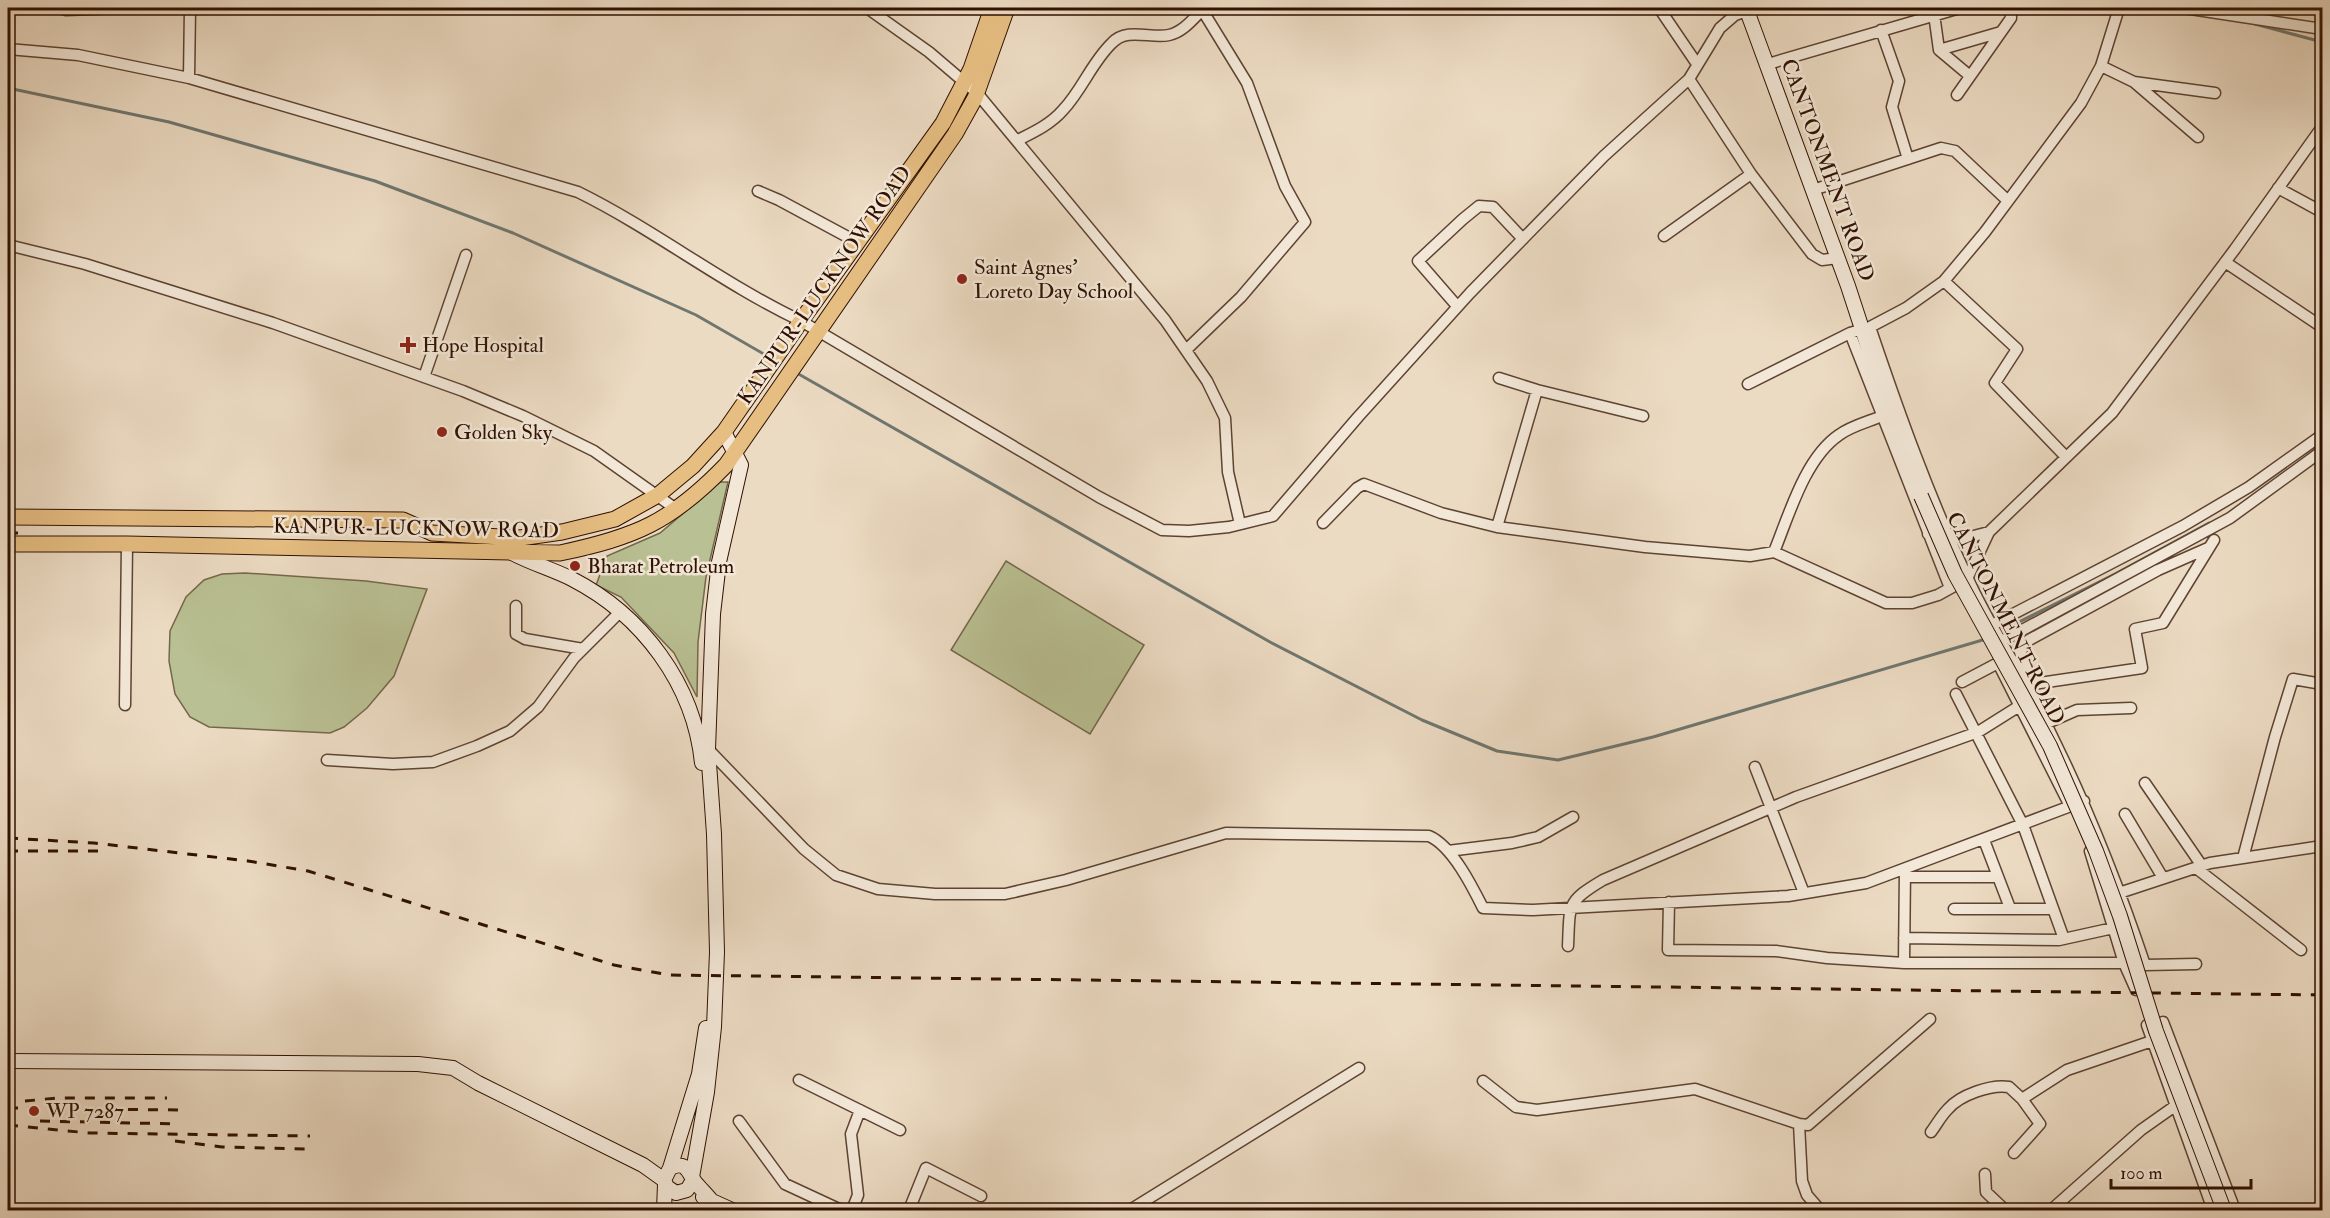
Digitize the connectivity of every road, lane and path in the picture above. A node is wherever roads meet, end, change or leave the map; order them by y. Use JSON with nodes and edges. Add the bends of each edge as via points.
{"nodes":[{"id":1,"x":58,"y":8,"type":"edge"},
{"id":2,"x":120,"y":8,"type":"edge"},
{"id":3,"x":190,"y":8,"type":"edge"},
{"id":4,"x":867,"y":8,"type":"edge"},
{"id":5,"x":992,"y":8,"type":"edge"},
{"id":6,"x":1007,"y":8,"type":"edge"},
{"id":7,"x":1659,"y":8,"type":"edge"},
{"id":8,"x":1960,"y":8,"type":"edge"},
{"id":9,"x":2010,"y":8,"type":"edge"},
{"id":10,"x":2119,"y":8,"type":"edge"},
{"id":11,"x":2184,"y":8,"type":"edge"},
{"id":12,"x":1202,"y":9,"type":"edge"},
{"id":13,"x":1746,"y":9,"type":"edge"},
{"id":14,"x":2204,"y":9,"type":"edge"},
{"id":15,"x":1934,"y":14,"type":"junction"},
{"id":16,"x":2322,"y":29,"type":"edge"},
{"id":17,"x":1881,"y":30,"type":"junction"},
{"id":18,"x":2001,"y":32,"type":"junction"},
{"id":19,"x":8,"y":49,"type":"edge"},
{"id":20,"x":1938,"y":50,"type":"junction"},
{"id":21,"x":1697,"y":64,"type":"junction"},
{"id":22,"x":1768,"y":64,"type":"junction"},
{"id":23,"x":2102,"y":66,"type":"junction"},
{"id":24,"x":1970,"y":76,"type":"junction"},
{"id":25,"x":189,"y":78,"type":"junction"},
{"id":26,"x":1689,"y":79,"type":"junction"},
{"id":27,"x":2134,"y":82,"type":"junction"},
{"id":28,"x":965,"y":83,"type":"junction"},
{"id":29,"x":977,"y":93,"type":"junction"},
{"id":30,"x":2216,"y":93,"type":"dead end"},
{"id":31,"x":1957,"y":95,"type":"dead end"},
{"id":32,"x":2322,"y":128,"type":"edge"},
{"id":33,"x":2198,"y":136,"type":"dead end"},
{"id":34,"x":1017,"y":140,"type":"junction"},
{"id":35,"x":1908,"y":159,"type":"junction"},
{"id":36,"x":1751,"y":174,"type":"junction"},
{"id":37,"x":2278,"y":188,"type":"junction"},
{"id":38,"x":1813,"y":190,"type":"junction"},
{"id":39,"x":758,"y":192,"type":"dead end"},
{"id":40,"x":2008,"y":201,"type":"junction"},
{"id":41,"x":2322,"y":212,"type":"edge"},
{"id":42,"x":1664,"y":236,"type":"dead end"},
{"id":43,"x":1523,"y":239,"type":"junction"},
{"id":44,"x":857,"y":242,"type":"junction"},
{"id":45,"x":8,"y":245,"type":"edge"},
{"id":46,"x":466,"y":255,"type":"dead end"},
{"id":47,"x":1838,"y":258,"type":"junction"},
{"id":48,"x":2225,"y":262,"type":"junction"},
{"id":49,"x":1944,"y":281,"type":"junction"},
{"id":50,"x":1457,"y":306,"type":"junction"},
{"id":51,"x":801,"y":321,"type":"junction"},
{"id":52,"x":2322,"y":327,"type":"edge"},
{"id":53,"x":1861,"y":330,"type":"junction"},
{"id":54,"x":817,"y":332,"type":"junction"},
{"id":55,"x":1186,"y":350,"type":"junction"},
{"id":56,"x":424,"y":377,"type":"junction"},
{"id":57,"x":1499,"y":378,"type":"dead end"},
{"id":58,"x":1748,"y":384,"type":"dead end"},
{"id":59,"x":1538,"y":390,"type":"junction"},
{"id":60,"x":1644,"y":416,"type":"dead end"},
{"id":61,"x":1882,"y":416,"type":"junction"},
{"id":62,"x":724,"y":432,"type":"junction"},
{"id":63,"x":2322,"y":435,"type":"edge"},
{"id":64,"x":735,"y":451,"type":"junction"},
{"id":65,"x":2322,"y":451,"type":"edge"},
{"id":66,"x":2066,"y":457,"type":"junction"},
{"id":67,"x":658,"y":495,"type":"junction"},
{"id":68,"x":676,"y":509,"type":"junction"},
{"id":69,"x":8,"y":517,"type":"edge"},
{"id":70,"x":1323,"y":523,"type":"dead end"},
{"id":71,"x":1240,"y":524,"type":"junction"},
{"id":72,"x":1497,"y":526,"type":"junction"},
{"id":73,"x":420,"y":528,"type":"junction"},
{"id":74,"x":1989,"y":532,"type":"junction"},
{"id":75,"x":1928,"y":534,"type":"junction"},
{"id":76,"x":1949,"y":536,"type":"junction"},
{"id":77,"x":8,"y":544,"type":"edge"},
{"id":78,"x":127,"y":544,"type":"junction"},
{"id":79,"x":418,"y":549,"type":"junction"},
{"id":80,"x":1774,"y":552,"type":"junction"},
{"id":81,"x":513,"y":553,"type":"junction"},
{"id":82,"x":1967,"y":579,"type":"junction"},
{"id":83,"x":1950,"y":588,"type":"junction"},
{"id":84,"x":516,"y":606,"type":"dead end"},
{"id":85,"x":620,"y":612,"type":"junction"},
{"id":86,"x":1992,"y":625,"type":"junction"},
{"id":87,"x":2002,"y":641,"type":"junction"},
{"id":88,"x":583,"y":649,"type":"junction"},
{"id":89,"x":1962,"y":682,"type":"dead end"},
{"id":90,"x":2029,"y":684,"type":"junction"},
{"id":91,"x":2322,"y":684,"type":"edge"},
{"id":92,"x":1956,"y":694,"type":"dead end"},
{"id":93,"x":2033,"y":698,"type":"junction"},
{"id":94,"x":125,"y":705,"type":"dead end"},
{"id":95,"x":2019,"y":706,"type":"junction"},
{"id":96,"x":2131,"y":708,"type":"dead end"},
{"id":97,"x":2046,"y":724,"type":"junction"},
{"id":98,"x":1975,"y":733,"type":"junction"},
{"id":99,"x":708,"y":749,"type":"junction"},
{"id":100,"x":327,"y":760,"type":"dead end"},
{"id":101,"x":1755,"y":767,"type":"dead end"},
{"id":102,"x":2145,"y":783,"type":"dead end"},
{"id":103,"x":2084,"y":801,"type":"junction"},
{"id":104,"x":2070,"y":806,"type":"junction"},
{"id":105,"x":1771,"y":808,"type":"junction"},
{"id":106,"x":2125,"y":814,"type":"dead end"},
{"id":107,"x":1574,"y":817,"type":"dead end"},
{"id":108,"x":2023,"y":825,"type":"junction"},
{"id":109,"x":1984,"y":840,"type":"junction"},
{"id":110,"x":2322,"y":846,"type":"edge"},
{"id":111,"x":1448,"y":851,"type":"junction"},
{"id":112,"x":2243,"y":858,"type":"junction"},
{"id":113,"x":2199,"y":867,"type":"junction"},
{"id":114,"x":1905,"y":873,"type":"junction"},
{"id":115,"x":1998,"y":878,"type":"junction"},
{"id":116,"x":2163,"y":878,"type":"junction"},
{"id":117,"x":1804,"y":893,"type":"junction"},
{"id":118,"x":2119,"y":893,"type":"junction"},
{"id":119,"x":2104,"y":897,"type":"junction"},
{"id":120,"x":1669,"y":902,"type":"junction"},
{"id":121,"x":1569,"y":908,"type":"junction"},
{"id":122,"x":2010,"y":908,"type":"junction"},
{"id":123,"x":1954,"y":909,"type":"dead end"},
{"id":124,"x":2052,"y":909,"type":"junction"},
{"id":125,"x":2131,"y":924,"type":"junction"},
{"id":126,"x":2113,"y":929,"type":"junction"},
{"id":127,"x":1904,"y":938,"type":"junction"},
{"id":128,"x":2064,"y":939,"type":"junction"},
{"id":129,"x":1568,"y":946,"type":"dead end"},
{"id":130,"x":2301,"y":950,"type":"dead end"},
{"id":131,"x":1904,"y":963,"type":"junction"},
{"id":132,"x":2124,"y":963,"type":"junction"},
{"id":133,"x":2196,"y":964,"type":"dead end"},
{"id":134,"x":2136,"y":990,"type":"dead end"},
{"id":135,"x":1930,"y":1019,"type":"dead end"},
{"id":136,"x":2163,"y":1022,"type":"dead end"},
{"id":137,"x":2147,"y":1025,"type":"dead end"},
{"id":138,"x":2152,"y":1041,"type":"junction"},
{"id":139,"x":8,"y":1061,"type":"edge"},
{"id":140,"x":1359,"y":1068,"type":"dead end"},
{"id":141,"x":799,"y":1080,"type":"dead end"},
{"id":142,"x":1483,"y":1081,"type":"dead end"},
{"id":143,"x":2022,"y":1099,"type":"junction"},
{"id":144,"x":2175,"y":1106,"type":"junction"},
{"id":145,"x":860,"y":1110,"type":"junction"},
{"id":146,"x":739,"y":1121,"type":"dead end"},
{"id":147,"x":1799,"y":1124,"type":"junction"},
{"id":148,"x":900,"y":1130,"type":"dead end"},
{"id":149,"x":1931,"y":1132,"type":"dead end"},
{"id":150,"x":2014,"y":1153,"type":"dead end"},
{"id":151,"x":1985,"y":1174,"type":"dead end"},
{"id":152,"x":666,"y":1176,"type":"junction"},
{"id":153,"x":689,"y":1185,"type":"junction"},
{"id":154,"x":981,"y":1196,"type":"dead end"},
{"id":155,"x":664,"y":1210,"type":"edge"},
{"id":156,"x":671,"y":1210,"type":"edge"},
{"id":157,"x":732,"y":1210,"type":"edge"},
{"id":158,"x":842,"y":1210,"type":"edge"},
{"id":159,"x":852,"y":1210,"type":"edge"},
{"id":160,"x":909,"y":1210,"type":"edge"},
{"id":161,"x":1130,"y":1210,"type":"edge"},
{"id":162,"x":1820,"y":1210,"type":"edge"},
{"id":163,"x":2005,"y":1210,"type":"edge"},
{"id":164,"x":2051,"y":1210,"type":"edge"},
{"id":165,"x":2213,"y":1210,"type":"edge"},
{"id":166,"x":2224,"y":1210,"type":"edge"},
{"id":167,"x":2235,"y":1210,"type":"edge"}],
"edges":[{"from":1,"to":2,"type":"street"},
{"from":3,"to":25,"type":"street"},
{"from":4,"to":28,"type":"street"},
{"from":5,"to":28,"type":"main road","name":"KANPUR-LUCKNOW ROAD"},
{"from":6,"to":29,"type":"main road","name":"KANPUR-LUCKNOW ROAD"},
{"from":7,"to":21,"type":"street"},
{"from":8,"to":15,"type":"street"},
{"from":9,"to":18,"type":"street","via":[[2011,18]]},
{"from":10,"to":23,"type":"street"},
{"from":11,"to":14,"type":"street"},
{"from":12,"to":34,"type":"street","via":[[1172,34],[1134,34],[1113,41],[1063,110]]},
{"from":12,"to":55,"type":"street","via":[[1247,83],[1285,186],[1305,222],[1241,297]]},
{"from":13,"to":21,"type":"street","via":[[1720,28]]},
{"from":13,"to":22,"type":"street","name":"CANTONMENT ROAD"},
{"from":14,"to":16,"type":"street"},
{"from":15,"to":17,"type":"street"},
{"from":15,"to":20,"type":"street"},
{"from":17,"to":22,"type":"street"},
{"from":17,"to":35,"type":"street","via":[[1899,81],[1892,107]]},
{"from":18,"to":20,"type":"street"},
{"from":18,"to":24,"type":"street"},
{"from":19,"to":25,"type":"street","via":[[78,55]]},
{"from":20,"to":24,"type":"street"},
{"from":21,"to":26,"type":"street"},
{"from":22,"to":38,"type":"street","name":"CANTONMENT ROAD"},
{"from":23,"to":27,"type":"street"},
{"from":23,"to":40,"type":"street","via":[[2081,103]]},
{"from":24,"to":31,"type":"street"},
{"from":25,"to":51,"type":"street","via":[[578,192],[617,211],[766,304]]},
{"from":26,"to":36,"type":"street"},
{"from":26,"to":43,"type":"street","via":[[1604,156]]},
{"from":27,"to":30,"type":"street"},
{"from":27,"to":33,"type":"street"},
{"from":28,"to":29,"type":"street"},
{"from":28,"to":44,"type":"main road","name":"KANPUR-LUCKNOW ROAD","via":[[943,123]]},
{"from":29,"to":34,"type":"street"},
{"from":29,"to":54,"type":"main road","name":"KANPUR-LUCKNOW ROAD","via":[[955,134]]},
{"from":32,"to":37,"type":"street"},
{"from":34,"to":55,"type":"street"},
{"from":35,"to":38,"type":"street"},
{"from":35,"to":40,"type":"street","via":[[1941,148],[1955,151]]},
{"from":36,"to":42,"type":"street"},
{"from":36,"to":47,"type":"street","via":[[1812,254],[1821,260]]},
{"from":37,"to":41,"type":"street"},
{"from":37,"to":48,"type":"street"},
{"from":38,"to":47,"type":"street","name":"CANTONMENT ROAD"},
{"from":39,"to":44,"type":"street"},
{"from":40,"to":49,"type":"street"},
{"from":43,"to":50,"type":"street"},
{"from":43,"to":50,"type":"street","via":[[1493,207],[1479,206],[1418,261]]},
{"from":44,"to":51,"type":"main road","name":"KANPUR-LUCKNOW ROAD"},
{"from":45,"to":56,"type":"street","via":[[96,267],[273,323]]},
{"from":46,"to":56,"type":"street"},
{"from":47,"to":53,"type":"street","name":"CANTONMENT ROAD"},
{"from":48,"to":52,"type":"street"},
{"from":48,"to":66,"type":"street","via":[[2112,412]]},
{"from":49,"to":53,"type":"street","via":[[1906,308]]},
{"from":49,"to":66,"type":"street","via":[[2017,349],[1995,383]]},
{"from":50,"to":71,"type":"street","via":[[1273,516]]},
{"from":51,"to":54,"type":"street"},
{"from":51,"to":62,"type":"main road","name":"KANPUR-LUCKNOW ROAD"},
{"from":53,"to":58,"type":"street"},
{"from":53,"to":61,"type":"street"},
{"from":53,"to":76,"type":"street"},
{"from":53,"to":166,"type":"street","name":"CANTONMENT ROAD","bridge":true,"via":[[1921,496],[1956,574],[2050,746],[2096,851],[2156,1031]]},
{"from":54,"to":64,"type":"main road","name":"KANPUR-LUCKNOW ROAD"},
{"from":54,"to":71,"type":"street","via":[[1162,530],[1189,531]]},
{"from":55,"to":71,"type":"street","via":[[1225,418],[1228,472]]},
{"from":56,"to":67,"type":"street","via":[[513,412],[594,451]]},
{"from":57,"to":59,"type":"street"},
{"from":59,"to":60,"type":"street"},
{"from":59,"to":72,"type":"street"},
{"from":61,"to":75,"type":"street"},
{"from":61,"to":80,"type":"street","via":[[1840,434],[1824,447],[1803,481]]},
{"from":62,"to":64,"type":"street"},
{"from":62,"to":67,"type":"main road","name":"KANPUR-LUCKNOW ROAD","via":[[693,466]]},
{"from":63,"to":86,"type":"street","via":[[2249,487],[2183,526]]},
{"from":64,"to":68,"type":"main road","name":"KANPUR-LUCKNOW ROAD","via":[[701,491]]},
{"from":64,"to":99,"type":"street","via":[[741,465],[719,562]]},
{"from":65,"to":87,"type":"street","via":[[2230,518]]},
{"from":66,"to":74,"type":"street"},
{"from":67,"to":68,"type":"street"},
{"from":67,"to":73,"type":"main road","name":"KANPUR-LUCKNOW ROAD","via":[[615,519],[520,538],[432,533]]},
{"from":68,"to":81,"type":"main road","name":"KANPUR-LUCKNOW ROAD","via":[[638,532],[603,544],[560,553]]},
{"from":69,"to":73,"type":"main road","name":"KANPUR-LUCKNOW ROAD","via":[[403,520]]},
{"from":70,"to":72,"type":"street","via":[[1364,484],[1441,513]]},
{"from":72,"to":80,"type":"street","via":[[1645,547],[1750,556]]},
{"from":73,"to":79,"type":"main road"},
{"from":74,"to":76,"type":"street","via":[[1971,538]]},
{"from":74,"to":82,"type":"street"},
{"from":75,"to":76,"type":"street"},
{"from":75,"to":83,"type":"street"},
{"from":76,"to":82,"type":"street"},
{"from":77,"to":78,"type":"main road","name":"KANPUR-LUCKNOW ROAD"},
{"from":78,"to":79,"type":"main road","name":"KANPUR-LUCKNOW ROAD"},
{"from":78,"to":94,"type":"street"},
{"from":79,"to":81,"type":"main road","name":"KANPUR-LUCKNOW ROAD"},
{"from":80,"to":83,"type":"street","via":[[1886,603],[1912,603]]},
{"from":81,"to":85,"type":"street","via":[[571,578]]},
{"from":82,"to":83,"type":"street"},
{"from":82,"to":86,"type":"street"},
{"from":84,"to":88,"type":"street","via":[[516,634]]},
{"from":85,"to":88,"type":"street"},
{"from":85,"to":152,"type":"street","via":[[650,640],[688,702],[704,785],[710,943],[705,1031],[699,1074]]},
{"from":86,"to":87,"type":"street"},
{"from":87,"to":90,"type":"street"},
{"from":88,"to":100,"type":"street","via":[[538,707],[510,731],[477,746],[433,762]]},
{"from":89,"to":95,"type":"street","via":[[1998,663]]},
{"from":90,"to":90,"type":"street","via":[[2142,668],[2134,629],[2163,623],[2211,544],[2029,640],[2020,652]]},
{"from":90,"to":93,"type":"street"},
{"from":91,"to":112,"type":"street","via":[[2293,679]]},
{"from":92,"to":98,"type":"street"},
{"from":93,"to":95,"type":"street"},
{"from":93,"to":97,"type":"street"},
{"from":95,"to":98,"type":"street"},
{"from":95,"to":104,"type":"street"},
{"from":96,"to":97,"type":"street","via":[[2077,710]]},
{"from":97,"to":103,"type":"street"},
{"from":98,"to":105,"type":"street"},
{"from":98,"to":108,"type":"street"},
{"from":99,"to":111,"type":"street","via":[[804,849],[836,875],[878,889],[1005,894],[1226,833],[1429,836],[1441,841]]},
{"from":99,"to":153,"type":"street","via":[[717,943],[714,1027]]},
{"from":101,"to":105,"type":"street"},
{"from":102,"to":113,"type":"street"},
{"from":103,"to":104,"type":"street"},
{"from":103,"to":118,"type":"street"},
{"from":104,"to":108,"type":"street"},
{"from":104,"to":119,"type":"street","via":[[2089,848]]},
{"from":105,"to":117,"type":"street"},
{"from":105,"to":121,"type":"street","via":[[1603,880],[1580,894]]},
{"from":106,"to":116,"type":"street"},
{"from":107,"to":111,"type":"street","via":[[1538,837]]},
{"from":108,"to":109,"type":"street"},
{"from":108,"to":124,"type":"street"},
{"from":109,"to":114,"type":"street"},
{"from":109,"to":115,"type":"street"},
{"from":110,"to":112,"type":"street"},
{"from":111,"to":121,"type":"street","via":[[1483,908]]},
{"from":112,"to":113,"type":"street"},
{"from":113,"to":116,"type":"street"},
{"from":113,"to":130,"type":"street"},
{"from":114,"to":115,"type":"street"},
{"from":114,"to":117,"type":"street"},
{"from":114,"to":127,"type":"street"},
{"from":115,"to":122,"type":"street"},
{"from":116,"to":118,"type":"street"},
{"from":117,"to":120,"type":"street"},
{"from":118,"to":119,"type":"street"},
{"from":118,"to":125,"type":"street"},
{"from":119,"to":126,"type":"street"},
{"from":120,"to":121,"type":"street"},
{"from":120,"to":131,"type":"street","via":[[1668,950],[1776,951]]},
{"from":121,"to":129,"type":"street"},
{"from":122,"to":123,"type":"street"},
{"from":122,"to":124,"type":"street"},
{"from":124,"to":128,"type":"street"},
{"from":125,"to":126,"type":"street"},
{"from":125,"to":133,"type":"street","via":[[2145,965]]},
{"from":126,"to":128,"type":"street"},
{"from":126,"to":132,"type":"street"},
{"from":127,"to":128,"type":"street"},
{"from":127,"to":131,"type":"street"},
{"from":131,"to":132,"type":"street"},
{"from":132,"to":134,"type":"street"},
{"from":135,"to":147,"type":"street","via":[[1808,1125]]},
{"from":136,"to":167,"type":"street"},
{"from":137,"to":138,"type":"street"},
{"from":138,"to":143,"type":"street","via":[[2067,1070]]},
{"from":138,"to":144,"type":"street"},
{"from":139,"to":152,"type":"street","via":[[418,1064],[453,1068]]},
{"from":140,"to":161,"type":"street"},
{"from":141,"to":145,"type":"street"},
{"from":142,"to":147,"type":"street","via":[[1516,1107],[1537,1110],[1695,1089]]},
{"from":143,"to":149,"type":"street","via":[[2009,1087],[1989,1086],[1952,1105]]},
{"from":143,"to":150,"type":"street","via":[[2040,1124]]},
{"from":144,"to":164,"type":"street","via":[[2141,1130]]},
{"from":144,"to":165,"type":"street"},
{"from":145,"to":148,"type":"street"},
{"from":145,"to":159,"type":"street","via":[[851,1134],[858,1195]]},
{"from":146,"to":158,"type":"street","via":[[785,1184]]},
{"from":147,"to":162,"type":"street","via":[[1802,1181],[1807,1195]]},
{"from":151,"to":163,"type":"street","via":[[1986,1192]]},
{"from":152,"to":153,"type":"street","via":[[672,1192]]},
{"from":152,"to":153,"type":"street","via":[[679,1165],[684,1166],[688,1169]]},
{"from":152,"to":155,"type":"street"},
{"from":153,"to":156,"type":"street"},
{"from":153,"to":157,"type":"street"},
{"from":154,"to":160,"type":"street","via":[[926,1168]]}]}
